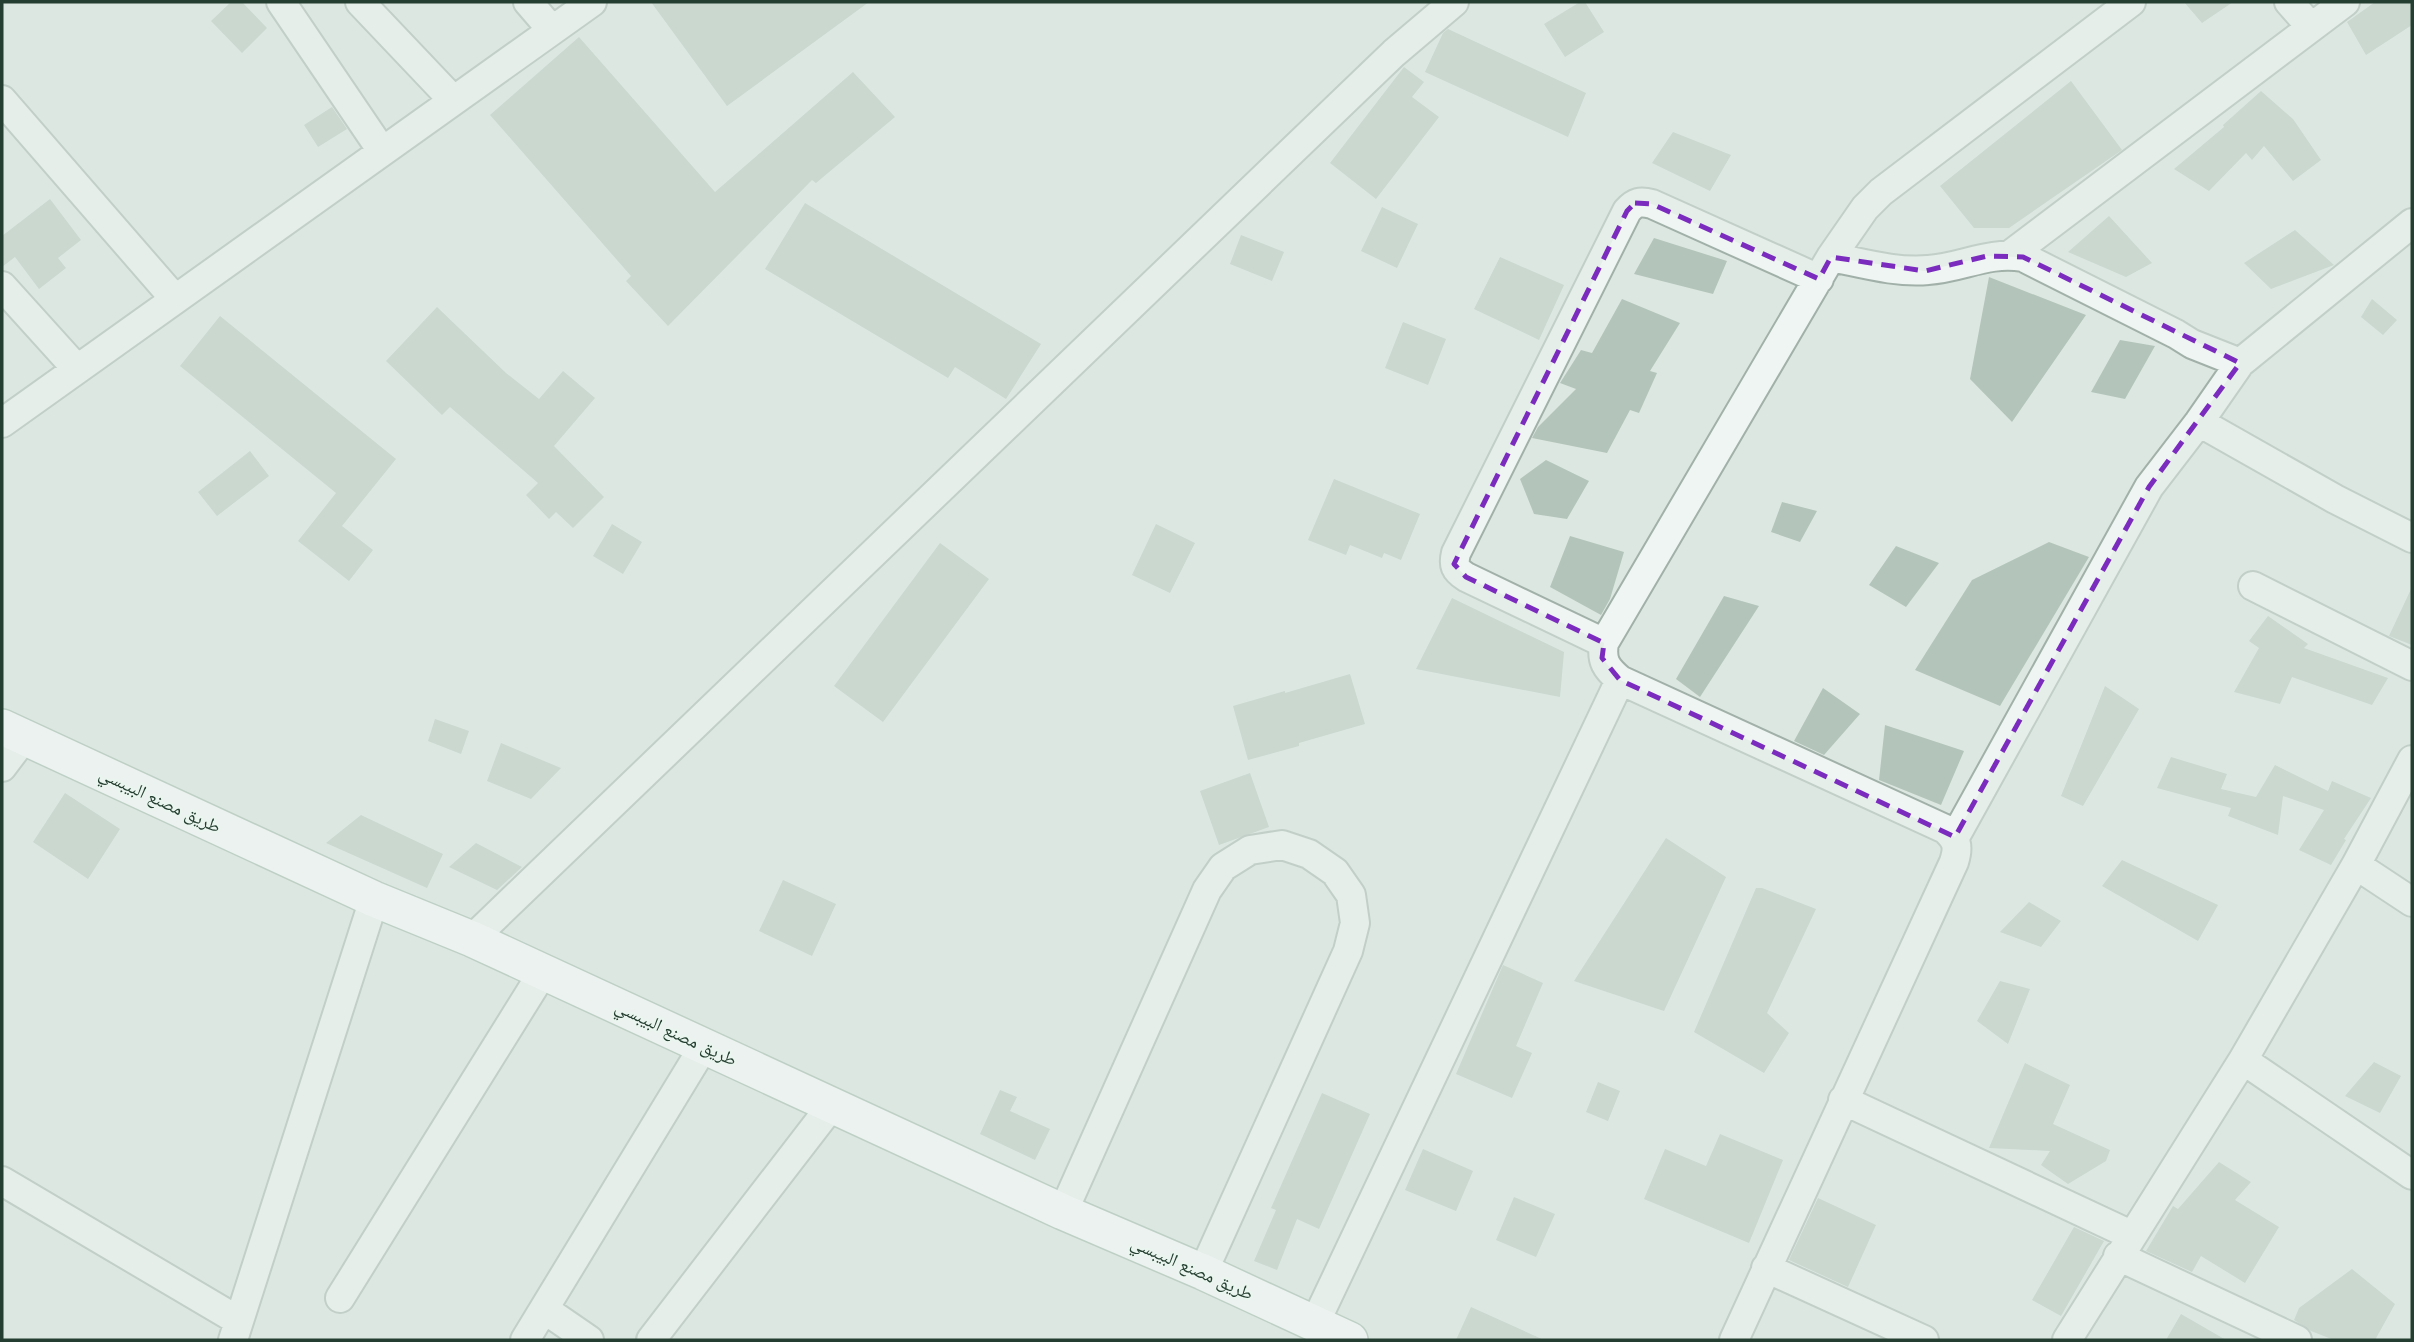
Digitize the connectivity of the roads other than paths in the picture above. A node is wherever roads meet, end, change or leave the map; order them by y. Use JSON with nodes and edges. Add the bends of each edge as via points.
{"nodes":[{"id":1,"x":281,"y":2,"type":"edge"},
{"id":2,"x":360,"y":2,"type":"edge"},
{"id":3,"x":528,"y":2,"type":"edge"},
{"id":4,"x":592,"y":2,"type":"edge"},
{"id":5,"x":1454,"y":2,"type":"edge"},
{"id":6,"x":2131,"y":2,"type":"edge"},
{"id":7,"x":2289,"y":2,"type":"edge"},
{"id":8,"x":2345,"y":2,"type":"edge"},
{"id":9,"x":2311,"y":27,"type":"junction"},
{"id":10,"x":552,"y":30,"type":"junction"},
{"id":11,"x":2,"y":100,"type":"edge"},
{"id":12,"x":453,"y":100,"type":"junction"},
{"id":13,"x":382,"y":151,"type":"junction"},
{"id":14,"x":2412,"y":223,"type":"edge"},
{"id":15,"x":2010,"y":255,"type":"junction"},
{"id":16,"x":1825,"y":268,"type":"junction"},
{"id":17,"x":2,"y":286,"type":"edge"},
{"id":18,"x":175,"y":299,"type":"junction"},
{"id":19,"x":2241,"y":363,"type":"junction"},
{"id":20,"x":77,"y":369,"type":"junction"},
{"id":21,"x":2199,"y":422,"type":"junction"},
{"id":22,"x":2,"y":423,"type":"edge"},
{"id":23,"x":2412,"y":538,"type":"edge"},
{"id":24,"x":2253,"y":586,"type":"dead end"},
{"id":25,"x":1604,"y":643,"type":"junction"},
{"id":26,"x":2412,"y":666,"type":"edge"},
{"id":27,"x":1620,"y":680,"type":"junction"},
{"id":28,"x":13,"y":733,"type":"edge"},
{"id":29,"x":2412,"y":760,"type":"edge"},
{"id":30,"x":2,"y":767,"type":"edge"},
{"id":31,"x":1955,"y":837,"type":"junction"},
{"id":32,"x":2356,"y":865,"type":"junction"},
{"id":33,"x":374,"y":899,"type":"junction"},
{"id":34,"x":2412,"y":902,"type":"edge"},
{"id":35,"x":472,"y":939,"type":"junction"},
{"id":36,"x":543,"y":972,"type":"junction"},
{"id":37,"x":704,"y":1046,"type":"junction"},
{"id":38,"x":2243,"y":1060,"type":"junction"},
{"id":39,"x":1843,"y":1100,"type":"junction"},
{"id":40,"x":832,"y":1105,"type":"junction"},
{"id":41,"x":2412,"y":1175,"type":"edge"},
{"id":42,"x":2,"y":1181,"type":"edge"},
{"id":43,"x":1063,"y":1212,"type":"junction"},
{"id":44,"x":2125,"y":1246,"type":"junction"},
{"id":45,"x":1766,"y":1268,"type":"junction"},
{"id":46,"x":1203,"y":1272,"type":"junction"},
{"id":47,"x":340,"y":1298,"type":"dead end"},
{"id":48,"x":544,"y":1310,"type":"junction"},
{"id":49,"x":1315,"y":1323,"type":"junction"},
{"id":50,"x":236,"y":1331,"type":"edge"},
{"id":51,"x":525,"y":1340,"type":"edge"},
{"id":52,"x":589,"y":1340,"type":"edge"},
{"id":53,"x":650,"y":1340,"type":"edge"},
{"id":54,"x":1350,"y":1340,"type":"edge"},
{"id":55,"x":1734,"y":1340,"type":"edge"},
{"id":56,"x":1924,"y":1340,"type":"edge"},
{"id":57,"x":2067,"y":1340,"type":"edge"},
{"id":58,"x":2297,"y":1340,"type":"edge"}],
"edges":[{"from":1,"to":13,"type":"street"},
{"from":2,"to":12,"type":"street"},
{"from":3,"to":10,"type":"street"},
{"from":4,"to":10,"type":"street"},
{"from":5,"to":35,"type":"street","via":[[1394,53]]},
{"from":6,"to":16,"type":"street","via":[[1881,191]]},
{"from":7,"to":9,"type":"street"},
{"from":8,"to":9,"type":"street"},
{"from":9,"to":15,"type":"street"},
{"from":10,"to":12,"type":"street"},
{"from":11,"to":18,"type":"street"},
{"from":12,"to":13,"type":"street"},
{"from":13,"to":18,"type":"street"},
{"from":14,"to":19,"type":"street"},
{"from":15,"to":16,"type":"street","via":[[1925,271],[1878,266]]},
{"from":15,"to":19,"type":"street","via":[[2023,257],[2192,344]]},
{"from":16,"to":25,"type":"street"},
{"from":16,"to":25,"type":"street","via":[[1652,204],[1635,203],[1627,211],[1454,564],[1466,577]]},
{"from":17,"to":20,"type":"street"},
{"from":18,"to":20,"type":"street"},
{"from":19,"to":21,"type":"street"},
{"from":20,"to":22,"type":"street"},
{"from":21,"to":23,"type":"street"},
{"from":21,"to":31,"type":"street","via":[[2149,486]]},
{"from":24,"to":26,"type":"street"},
{"from":25,"to":27,"type":"street","via":[[1602,658]]},
{"from":27,"to":31,"type":"street"},
{"from":27,"to":49,"type":"street"},
{"from":28,"to":30,"type":"street"},
{"from":28,"to":33,"type":"main road","name":"طريق مصنع البيبسي"},
{"from":29,"to":32,"type":"street"},
{"from":31,"to":39,"type":"street","via":[[1954,862]]},
{"from":32,"to":34,"type":"street"},
{"from":32,"to":38,"type":"street"},
{"from":33,"to":35,"type":"main road","name":"طريق مصنع البيبسي"},
{"from":33,"to":50,"type":"street"},
{"from":35,"to":36,"type":"main road","name":"طريق مصنع البيبسي"},
{"from":36,"to":37,"type":"main road","name":"طريق مصنع البيبسي"},
{"from":36,"to":47,"type":"street"},
{"from":37,"to":40,"type":"main road","name":"طريق مصنع البيبسي"},
{"from":37,"to":48,"type":"street"},
{"from":38,"to":41,"type":"street"},
{"from":38,"to":44,"type":"street"},
{"from":39,"to":44,"type":"street"},
{"from":39,"to":45,"type":"street"},
{"from":40,"to":43,"type":"main road","name":"طريق مصنع البيبسي"},
{"from":40,"to":53,"type":"street"},
{"from":42,"to":50,"type":"street"},
{"from":43,"to":46,"type":"main road","name":"طريق مصنع البيبسي"},
{"from":43,"to":46,"type":"street","via":[[1207,890],[1223,867],[1250,850],[1282,845],[1309,854],[1335,872],[1351,895],[1355,923],[1348,951]]},
{"from":44,"to":57,"type":"street"},
{"from":44,"to":58,"type":"street"},
{"from":45,"to":55,"type":"street"},
{"from":45,"to":56,"type":"street"},
{"from":46,"to":49,"type":"main road","name":"طريق مصنع البيبسي"},
{"from":48,"to":51,"type":"street"},
{"from":48,"to":52,"type":"street"},
{"from":49,"to":54,"type":"main road","name":"طريق مصنع البيبسي"}]}
